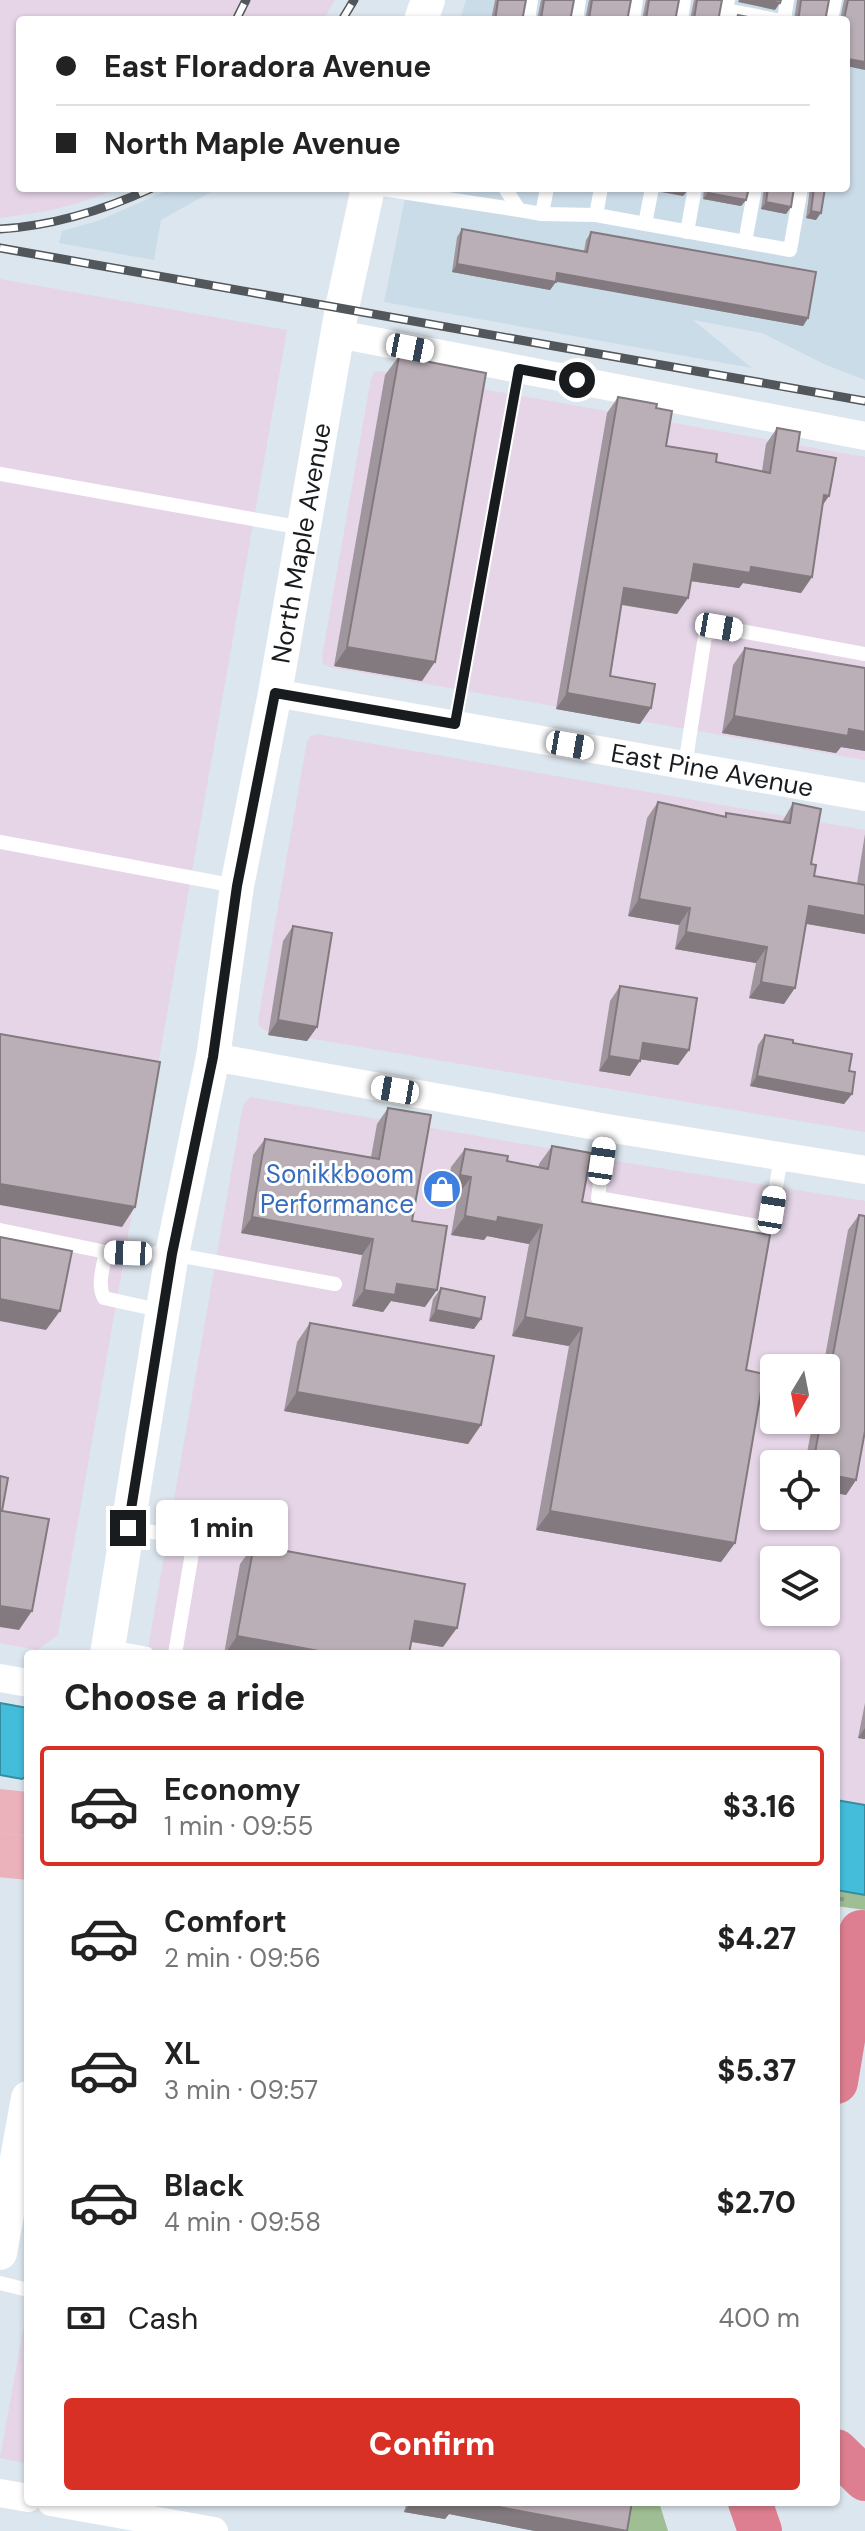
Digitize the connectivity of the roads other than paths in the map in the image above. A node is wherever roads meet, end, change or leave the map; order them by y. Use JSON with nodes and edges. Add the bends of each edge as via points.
{"nodes":[{"id":1,"x":726,"y":10,"type":"edge"},
{"id":2,"x":757,"y":16,"type":"edge"},
{"id":3,"x":367,"y":192,"type":"edge"},
{"id":4,"x":402,"y":192,"type":"edge"},
{"id":5,"x":508,"y":192,"type":"edge"},
{"id":6,"x":546,"y":192,"type":"edge"},
{"id":7,"x":600,"y":192,"type":"edge"},
{"id":8,"x":651,"y":192,"type":"edge"},
{"id":9,"x":694,"y":192,"type":"edge"},
{"id":10,"x":754,"y":192,"type":"edge"},
{"id":11,"x":800,"y":192,"type":"edge"},
{"id":12,"x":519,"y":210,"type":"junction"},
{"id":13,"x":542,"y":214,"type":"junction"},
{"id":14,"x":596,"y":215,"type":"junction"},
{"id":15,"x":645,"y":224,"type":"junction"},
{"id":16,"x":687,"y":232,"type":"junction"},
{"id":17,"x":745,"y":242,"type":"junction"},
{"id":18,"x":338,"y":334,"type":"junction"},
{"id":19,"x":519,"y":369,"type":"junction"},
{"id":20,"x":865,"y":436,"type":"edge"},
{"id":21,"x":0,"y":474,"type":"edge"},
{"id":22,"x":303,"y":528,"type":"junction"},
{"id":23,"x":865,"y":654,"type":"edge"},
{"id":24,"x":275,"y":693,"type":"junction"},
{"id":25,"x":455,"y":724,"type":"junction"},
{"id":26,"x":685,"y":766,"type":"junction"},
{"id":27,"x":865,"y":797,"type":"edge"},
{"id":28,"x":0,"y":842,"type":"edge"},
{"id":29,"x":237,"y":886,"type":"junction"},
{"id":30,"x":213,"y":1057,"type":"junction"},
{"id":31,"x":607,"y":1128,"type":"junction"},
{"id":32,"x":781,"y":1157,"type":"junction"},
{"id":33,"x":865,"y":1170,"type":"edge"},
{"id":34,"x":0,"y":1230,"type":"edge"},
{"id":35,"x":106,"y":1252,"type":"junction"},
{"id":36,"x":172,"y":1254,"type":"junction"},
{"id":37,"x":335,"y":1284,"type":"dead end"},
{"id":38,"x":163,"y":1312,"type":"junction"},
{"id":39,"x":128,"y":1528,"type":"junction"},
{"id":40,"x":108,"y":1650,"type":"edge"},
{"id":41,"x":176,"y":1650,"type":"edge"},
{"id":42,"x":0,"y":1678,"type":"edge"},
{"id":43,"x":24,"y":1682,"type":"edge"},
{"id":44,"x":0,"y":1811,"type":"edge"},
{"id":45,"x":24,"y":1814,"type":"edge"},
{"id":46,"x":0,"y":1855,"type":"edge"},
{"id":47,"x":24,"y":1858,"type":"edge"},
{"id":48,"x":854,"y":1931,"type":"edge"},
{"id":49,"x":851,"y":1991,"type":"edge"},
{"id":50,"x":840,"y":2058,"type":"edge"},
{"id":51,"x":24,"y":2120,"type":"edge"},
{"id":52,"x":0,"y":2253,"type":"edge"},
{"id":53,"x":0,"y":2283,"type":"edge"},
{"id":54,"x":24,"y":2289,"type":"edge"},
{"id":55,"x":840,"y":2455,"type":"edge"},
{"id":56,"x":865,"y":2479,"type":"edge"},
{"id":57,"x":0,"y":2493,"type":"edge"},
{"id":58,"x":24,"y":2497,"type":"edge"},
{"id":59,"x":73,"y":2506,"type":"edge"},
{"id":60,"x":751,"y":2506,"type":"edge"},
{"id":61,"x":214,"y":2531,"type":"edge"},
{"id":62,"x":760,"y":2531,"type":"edge"}],
"edges":[{"from":1,"to":2,"type":"lane"},
{"from":3,"to":18,"type":"street","name":"North Maple Avenue"},
{"from":4,"to":12,"type":"lane"},
{"from":5,"to":12,"type":"lane"},
{"from":6,"to":13,"type":"lane"},
{"from":7,"to":14,"type":"lane"},
{"from":8,"to":15,"type":"lane"},
{"from":9,"to":16,"type":"lane"},
{"from":10,"to":17,"type":"lane"},
{"from":11,"to":17,"type":"lane","via":[[790,250]]},
{"from":12,"to":13,"type":"lane"},
{"from":13,"to":14,"type":"lane"},
{"from":14,"to":15,"type":"lane"},
{"from":15,"to":16,"type":"lane"},
{"from":16,"to":17,"type":"lane"},
{"from":18,"to":19,"type":"street"},
{"from":18,"to":22,"type":"street","name":"North Maple Avenue"},
{"from":19,"to":20,"type":"street"},
{"from":19,"to":25,"type":"lane"},
{"from":21,"to":22,"type":"lane"},
{"from":22,"to":24,"type":"street","name":"North Maple Avenue"},
{"from":23,"to":26,"type":"lane","via":[[719,627],[705,636]]},
{"from":24,"to":25,"type":"street","name":"East Pine Avenue"},
{"from":24,"to":29,"type":"street","name":"North Maple Avenue"},
{"from":25,"to":26,"type":"street","name":"East Pine Avenue"},
{"from":26,"to":27,"type":"street","name":"East Pine Avenue"},
{"from":28,"to":29,"type":"lane"},
{"from":29,"to":30,"type":"street","name":"North Maple Avenue"},
{"from":30,"to":31,"type":"street"},
{"from":30,"to":36,"type":"street","name":"North Maple Avenue"},
{"from":31,"to":32,"type":"street"},
{"from":31,"to":32,"type":"lane","via":[[598,1198],[769,1228]]},
{"from":32,"to":33,"type":"street"},
{"from":34,"to":35,"type":"lane"},
{"from":35,"to":36,"type":"lane"},
{"from":35,"to":38,"type":"lane","via":[[100,1283],[104,1298]]},
{"from":36,"to":37,"type":"lane"},
{"from":36,"to":38,"type":"street","name":"North Maple Avenue"},
{"from":38,"to":39,"type":"street","name":"North Maple Avenue"},
{"from":39,"to":40,"type":"street","name":"North Maple Avenue"},
{"from":39,"to":41,"type":"lane","via":[[177,1536],[187,1541],[192,1553]]},
{"from":42,"to":43,"type":"street"},
{"from":44,"to":45,"type":"main road"},
{"from":46,"to":47,"type":"main road"},
{"from":48,"to":49,"type":"highway"},
{"from":49,"to":50,"type":"highway"},
{"from":51,"to":52,"type":"street"},
{"from":53,"to":54,"type":"lane"},
{"from":55,"to":56,"type":"highway"},
{"from":57,"to":58,"type":"street"},
{"from":59,"to":61,"type":"street"},
{"from":60,"to":62,"type":"highway"}]}
